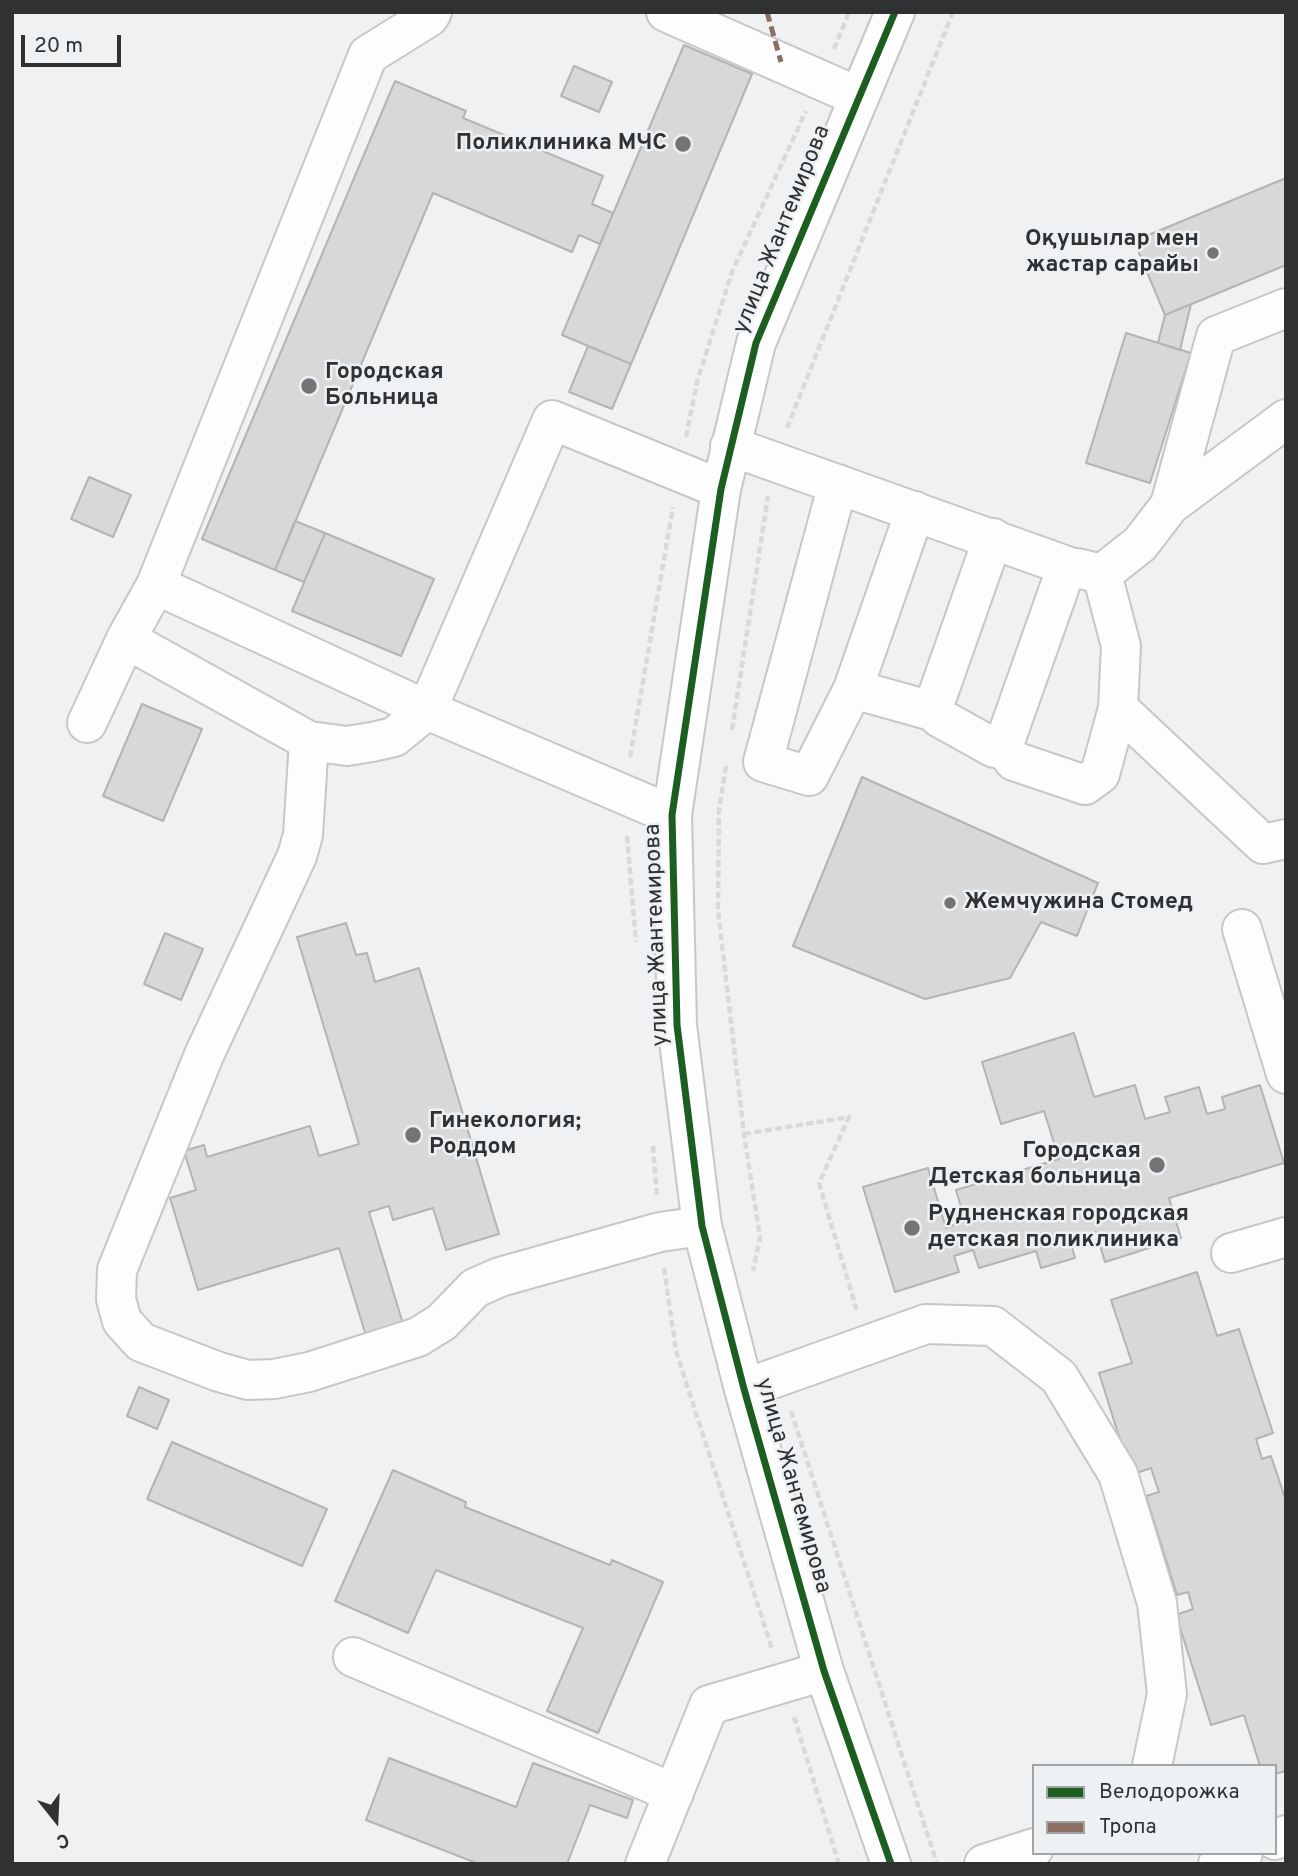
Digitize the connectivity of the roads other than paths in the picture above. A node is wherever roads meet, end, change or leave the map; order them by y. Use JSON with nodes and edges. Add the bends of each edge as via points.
{"nodes":[{"id":1,"x":432,"y":12,"type":"edge"},
{"id":2,"x":666,"y":12,"type":"edge"},
{"id":3,"x":895,"y":12,"type":"edge"},
{"id":4,"x":859,"y":97,"type":"junction"},
{"id":5,"x":1286,"y":308,"type":"edge"},
{"id":6,"x":1286,"y":419,"type":"edge"},
{"id":7,"x":730,"y":446,"type":"junction"},
{"id":8,"x":838,"y":484,"type":"junction"},
{"id":9,"x":721,"y":489,"type":"junction"},
{"id":10,"x":1170,"y":505,"type":"junction"},
{"id":11,"x":915,"y":511,"type":"junction"},
{"id":12,"x":993,"y":538,"type":"junction"},
{"id":13,"x":1084,"y":570,"type":"junction"},
{"id":14,"x":156,"y":585,"type":"junction"},
{"id":15,"x":126,"y":639,"type":"junction"},
{"id":16,"x":853,"y":689,"type":"junction"},
{"id":17,"x":1118,"y":708,"type":"junction"},
{"id":18,"x":427,"y":710,"type":"junction"},
{"id":19,"x":932,"y":711,"type":"junction"},
{"id":20,"x":87,"y":723,"type":"dead end"},
{"id":21,"x":309,"y":741,"type":"junction"},
{"id":22,"x":1003,"y":747,"type":"junction"},
{"id":23,"x":672,"y":815,"type":"junction"},
{"id":24,"x":1286,"y":839,"type":"edge"},
{"id":25,"x":1242,"y":929,"type":"dead end"},
{"id":26,"x":1286,"y":1074,"type":"edge"},
{"id":27,"x":702,"y":1226,"type":"junction"},
{"id":28,"x":1286,"y":1237,"type":"edge"},
{"id":29,"x":1231,"y":1253,"type":"dead end"},
{"id":30,"x":744,"y":1389,"type":"junction"},
{"id":31,"x":354,"y":1657,"type":"dead end"},
{"id":32,"x":824,"y":1671,"type":"junction"},
{"id":33,"x":1152,"y":1764,"type":"edge"},
{"id":34,"x":674,"y":1793,"type":"junction"},
{"id":35,"x":1238,"y":1855,"type":"edge"},
{"id":36,"x":645,"y":1864,"type":"edge"},
{"id":37,"x":891,"y":1864,"type":"edge"},
{"id":38,"x":1218,"y":1864,"type":"edge"}],
"edges":[{"from":1,"to":14,"type":"street","via":[[368,55]]},
{"from":2,"to":4,"type":"street"},
{"from":3,"to":4,"type":"street","name":"улица Жантемирова"},
{"from":4,"to":7,"type":"street","name":"улица Жантемирова","via":[[756,343]]},
{"from":5,"to":10,"type":"street","via":[[1216,336]]},
{"from":6,"to":10,"type":"street"},
{"from":7,"to":8,"type":"street"},
{"from":7,"to":9,"type":"street","name":"улица Жантемирова"},
{"from":8,"to":11,"type":"street"},
{"from":8,"to":16,"type":"street","via":[[763,762],[809,776]]},
{"from":9,"to":18,"type":"street","via":[[552,420]]},
{"from":9,"to":23,"type":"street","name":"улица Жантемирова"},
{"from":10,"to":13,"type":"street","via":[[1140,544]]},
{"from":11,"to":12,"type":"street"},
{"from":11,"to":16,"type":"street"},
{"from":12,"to":13,"type":"street"},
{"from":12,"to":19,"type":"street"},
{"from":13,"to":17,"type":"street","via":[[1121,646]]},
{"from":13,"to":22,"type":"street"},
{"from":14,"to":15,"type":"street"},
{"from":14,"to":18,"type":"street"},
{"from":15,"to":20,"type":"street"},
{"from":15,"to":21,"type":"street"},
{"from":16,"to":19,"type":"street"},
{"from":17,"to":22,"type":"street","via":[[1100,774],[1085,785],[1014,761]]},
{"from":17,"to":24,"type":"street","via":[[1263,844]]},
{"from":18,"to":21,"type":"street","via":[[394,737],[347,746]]},
{"from":18,"to":23,"type":"street"},
{"from":19,"to":22,"type":"street","via":[[994,748]]},
{"from":21,"to":27,"type":"street","via":[[303,835],[297,856],[204,1055],[117,1270],[122,1321],[142,1342],[219,1372],[248,1380],[274,1379],[418,1337],[442,1322],[475,1288],[500,1277],[660,1232]]},
{"from":23,"to":27,"type":"street","name":"улица Жантемирова","via":[[677,1025]]},
{"from":25,"to":26,"type":"street"},
{"from":27,"to":30,"type":"street","name":"улица Жантемирова"},
{"from":28,"to":29,"type":"street"},
{"from":30,"to":32,"type":"street","name":"улица Жантемирова"},
{"from":30,"to":33,"type":"street","via":[[926,1324],[993,1326],[1059,1377],[1118,1474],[1157,1603],[1167,1695]]},
{"from":31,"to":34,"type":"street"},
{"from":32,"to":34,"type":"street","via":[[709,1705]]},
{"from":32,"to":37,"type":"street","name":"улица Жантемирова"},
{"from":34,"to":36,"type":"street"},
{"from":35,"to":38,"type":"street"}]}
